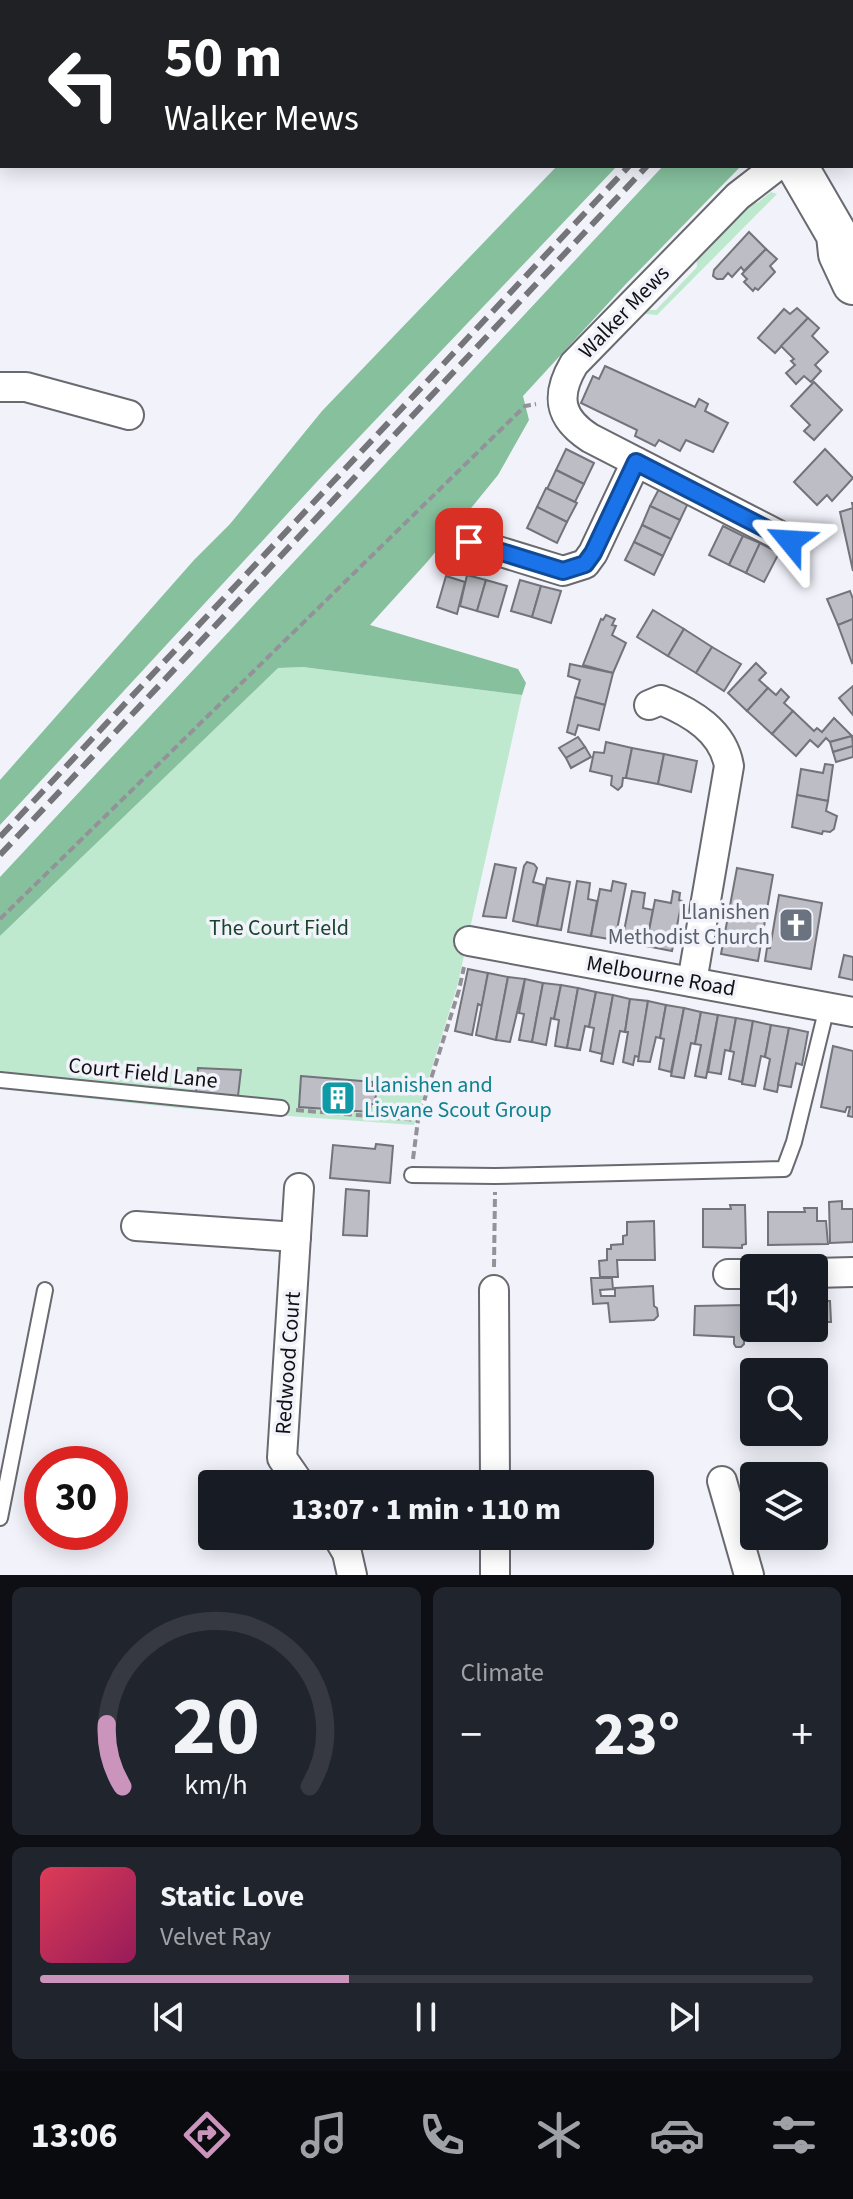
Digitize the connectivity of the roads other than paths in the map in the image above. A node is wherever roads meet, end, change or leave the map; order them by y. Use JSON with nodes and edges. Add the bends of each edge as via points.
{"nodes":[{"id":1,"x":774,"y":168,"type":"edge"},
{"id":2,"x":798,"y":168,"type":"edge"},
{"id":3,"x":845,"y":238,"type":"edge"},
{"id":4,"x":853,"y":284,"type":"edge"},
{"id":5,"x":0,"y":387,"type":"edge"},
{"id":6,"x":129,"y":415,"type":"dead end"},
{"id":7,"x":636,"y":462,"type":"junction"},
{"id":8,"x":790,"y":541,"type":"dead end"},
{"id":9,"x":469,"y":542,"type":"dead end"},
{"id":10,"x":649,"y":705,"type":"dead end"},
{"id":11,"x":469,"y":941,"type":"road end"},
{"id":12,"x":692,"y":982,"type":"junction"},
{"id":13,"x":840,"y":1009,"type":"edge"},
{"id":14,"x":0,"y":1080,"type":"edge"},
{"id":15,"x":281,"y":1108,"type":"road end"},
{"id":16,"x":412,"y":1175,"type":"road end"},
{"id":17,"x":299,"y":1188,"type":"dead end"},
{"id":18,"x":136,"y":1226,"type":"dead end"},
{"id":19,"x":296,"y":1237,"type":"junction"},
{"id":20,"x":853,"y":1272,"type":"edge"},
{"id":21,"x":828,"y":1273,"type":"edge"},
{"id":22,"x":45,"y":1290,"type":"dead end"},
{"id":23,"x":494,"y":1290,"type":"road end"},
{"id":24,"x":290,"y":1470,"type":"edge"},
{"id":25,"x":495,"y":1470,"type":"edge"},
{"id":26,"x":722,"y":1481,"type":"dead end"},
{"id":27,"x":0,"y":1518,"type":"edge"},
{"id":28,"x":345,"y":1550,"type":"edge"},
{"id":29,"x":495,"y":1550,"type":"edge"},
{"id":30,"x":352,"y":1575,"type":"edge"},
{"id":31,"x":495,"y":1575,"type":"edge"},
{"id":32,"x":749,"y":1575,"type":"edge"}],
"edges":[{"from":1,"to":7,"type":"street","name":"Walker Mews","via":[[738,196],[574,364],[562,386],[561,400],[575,428]]},
{"from":2,"to":3,"type":"street"},
{"from":3,"to":4,"type":"street","via":[[839,254]]},
{"from":5,"to":6,"type":"street","via":[[26,387]]},
{"from":7,"to":8,"type":"street"},
{"from":7,"to":9,"type":"street","via":[[585,564],[563,571]]},
{"from":10,"to":12,"type":"street","via":[[661,700],[682,709],[704,723],[727,752],[729,766]]},
{"from":11,"to":12,"type":"street","name":"Melbourne Road"},
{"from":12,"to":13,"type":"street","name":"Melbourne Road"},
{"from":13,"to":16,"type":"lane","via":[[784,1169]]},
{"from":14,"to":15,"type":"lane","name":"Court Field Lane"},
{"from":17,"to":19,"type":"street","name":"Redwood Court"},
{"from":18,"to":19,"type":"street"},
{"from":19,"to":24,"type":"street","name":"Redwood Court","via":[[282,1458]]},
{"from":20,"to":21,"type":"street"},
{"from":22,"to":27,"type":"lane"},
{"from":23,"to":25,"type":"street"},
{"from":26,"to":32,"type":"street"},
{"from":28,"to":30,"type":"street"},
{"from":29,"to":31,"type":"street"}]}
